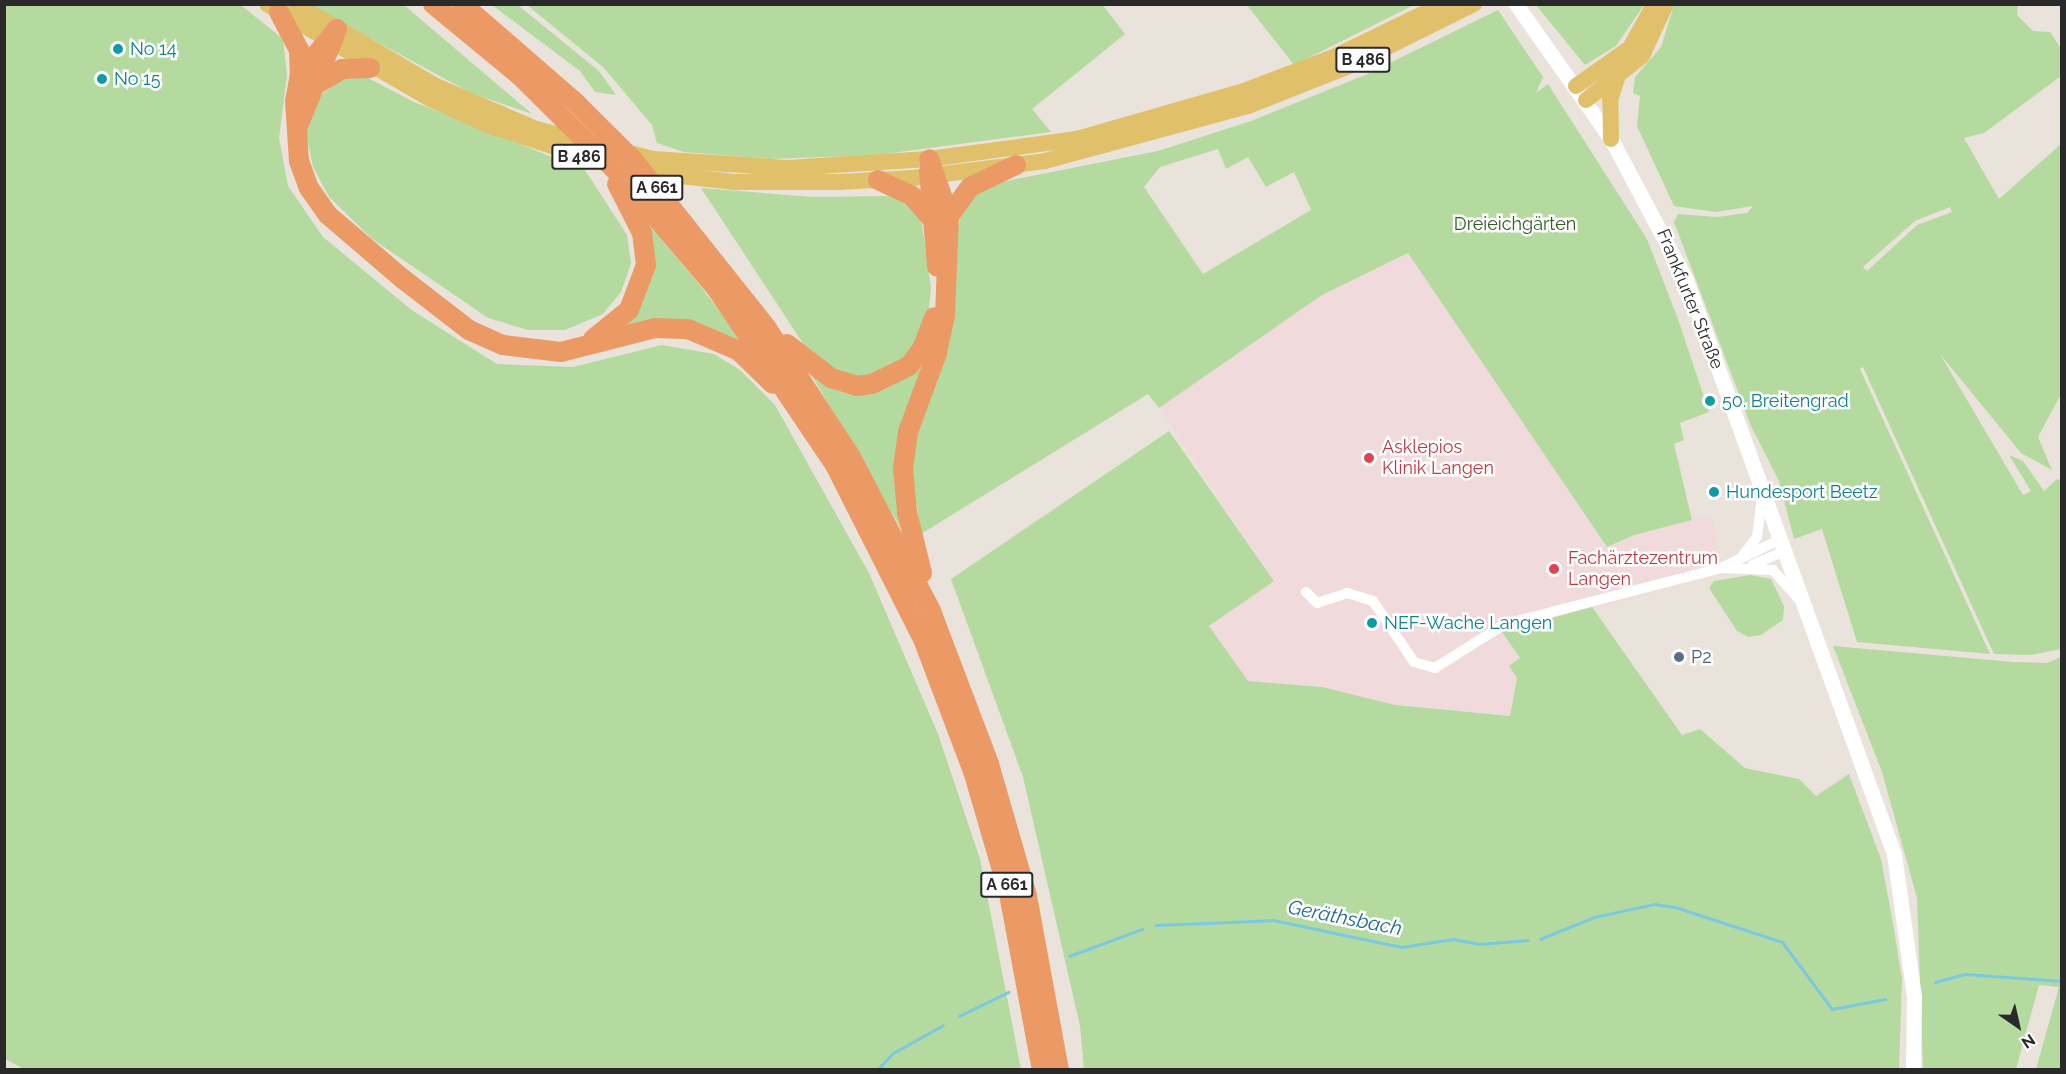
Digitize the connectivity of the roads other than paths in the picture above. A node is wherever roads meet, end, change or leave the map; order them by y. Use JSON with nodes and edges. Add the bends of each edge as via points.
{"nodes":[{"id":1,"x":434,"y":4,"type":"edge"},
{"id":2,"x":462,"y":4,"type":"edge"},
{"id":3,"x":1443,"y":4,"type":"edge"},
{"id":4,"x":1474,"y":4,"type":"edge"},
{"id":5,"x":1515,"y":4,"type":"edge"},
{"id":6,"x":1655,"y":4,"type":"edge"},
{"id":7,"x":1666,"y":4,"type":"edge"},
{"id":8,"x":281,"y":7,"type":"edge"},
{"id":9,"x":332,"y":39,"type":"junction"},
{"id":10,"x":370,"y":68,"type":"junction"},
{"id":11,"x":300,"y":74,"type":"junction"},
{"id":12,"x":1617,"y":80,"type":"junction"},
{"id":13,"x":319,"y":83,"type":"junction"},
{"id":14,"x":1581,"y":93,"type":"junction"},
{"id":15,"x":493,"y":120,"type":"junction"},
{"id":16,"x":296,"y":133,"type":"junction"},
{"id":17,"x":1611,"y":138,"type":"junction"},
{"id":18,"x":595,"y":148,"type":"junction"},
{"id":19,"x":1016,"y":165,"type":"junction"},
{"id":20,"x":931,"y":171,"type":"junction"},
{"id":21,"x":878,"y":180,"type":"junction"},
{"id":22,"x":940,"y":217,"type":"junction"},
{"id":23,"x":766,"y":327,"type":"junction"},
{"id":24,"x":561,"y":352,"type":"junction"},
{"id":25,"x":810,"y":422,"type":"junction"},
{"id":26,"x":1763,"y":493,"type":"junction"},
{"id":27,"x":1781,"y":546,"type":"junction"},
{"id":28,"x":1743,"y":555,"type":"junction"},
{"id":29,"x":1749,"y":567,"type":"junction"},
{"id":30,"x":1721,"y":568,"type":"junction"},
{"id":31,"x":1306,"y":592,"type":"dead end"},
{"id":32,"x":1801,"y":604,"type":"junction"},
{"id":33,"x":931,"y":611,"type":"junction"},
{"id":34,"x":1042,"y":1070,"type":"edge"},
{"id":35,"x":1059,"y":1070,"type":"edge"},
{"id":36,"x":1914,"y":1070,"type":"edge"}],
"edges":[{"from":1,"to":18,"type":"highway","number":"A 661","via":[[519,75]]},
{"from":2,"to":23,"type":"highway","number":"A 661","via":[[566,94],[634,161]]},
{"from":3,"to":20,"type":"main road","number":"B 486","via":[[1336,56],[1203,105],[1077,139]]},
{"from":4,"to":19,"type":"main road","number":"B 486","via":[[1347,67],[1248,106],[1083,153]]},
{"from":5,"to":14,"type":"main road","name":"Frankfurter Straße"},
{"from":6,"to":14,"type":"main road","via":[[1650,20],[1630,48]]},
{"from":7,"to":12,"type":"main road","via":[[1648,48]]},
{"from":8,"to":9,"type":"main road","number":"B 486"},
{"from":8,"to":11,"type":"highway","via":[[299,50]]},
{"from":9,"to":10,"type":"main road","number":"B 486"},
{"from":9,"to":11,"type":"highway"},
{"from":9,"to":13,"type":"highway"},
{"from":9,"to":15,"type":"main road","number":"B 486"},
{"from":10,"to":13,"type":"highway","via":[[342,69]]},
{"from":10,"to":15,"type":"main road","number":"B 486"},
{"from":11,"to":16,"type":"highway"},
{"from":12,"to":14,"type":"main road"},
{"from":12,"to":17,"type":"main road","via":[[1610,100]]},
{"from":13,"to":16,"type":"highway"},
{"from":14,"to":17,"type":"main road","name":"Frankfurter Straße"},
{"from":15,"to":20,"type":"main road","number":"B 486","via":[[601,148],[699,164]]},
{"from":15,"to":21,"type":"main road","number":"B 486","via":[[633,170],[712,181]]},
{"from":16,"to":24,"type":"highway","via":[[303,177],[314,197],[366,249],[482,337],[514,348]]},
{"from":17,"to":26,"type":"main road","name":"Frankfurter Straße","via":[[1657,217],[1686,280]]},
{"from":18,"to":24,"type":"highway","via":[[642,233],[646,265],[638,294],[621,320]]},
{"from":18,"to":25,"type":"highway","number":"A 661","via":[[716,288]]},
{"from":19,"to":20,"type":"main road","number":"B 486"},
{"from":19,"to":22,"type":"highway","via":[[970,187]]},
{"from":20,"to":21,"type":"main road","number":"B 486"},
{"from":20,"to":22,"type":"highway"},
{"from":21,"to":22,"type":"highway","via":[[912,196]]},
{"from":22,"to":23,"type":"highway","via":[[933,320],[917,357],[899,374],[857,386],[831,378]]},
{"from":22,"to":33,"type":"highway","number":"A 661","via":[[941,337],[913,414],[903,460],[911,529]]},
{"from":23,"to":33,"type":"highway","number":"A 661","via":[[851,457]]},
{"from":24,"to":25,"type":"highway","via":[[656,328],[704,333],[739,351]]},
{"from":25,"to":34,"type":"highway","number":"A 661","via":[[889,566],[950,706],[1009,894]]},
{"from":26,"to":27,"type":"main road","name":"Frankfurter Straße"},
{"from":26,"to":28,"type":"street","via":[[1757,537]]},
{"from":27,"to":28,"type":"street"},
{"from":27,"to":29,"type":"street"},
{"from":27,"to":32,"type":"main road","name":"Frankfurter Straße"},
{"from":28,"to":30,"type":"street"},
{"from":29,"to":30,"type":"street"},
{"from":29,"to":32,"type":"street","via":[[1773,570]]},
{"from":30,"to":31,"type":"street","via":[[1505,624],[1444,665],[1427,668],[1414,662],[1373,601],[1347,593],[1317,603]]},
{"from":32,"to":36,"type":"main road","name":"Frankfurter Straße","via":[[1894,854],[1906,914],[1914,997]]},
{"from":33,"to":35,"type":"highway","number":"A 661","via":[[989,764],[1020,865]]}]}
